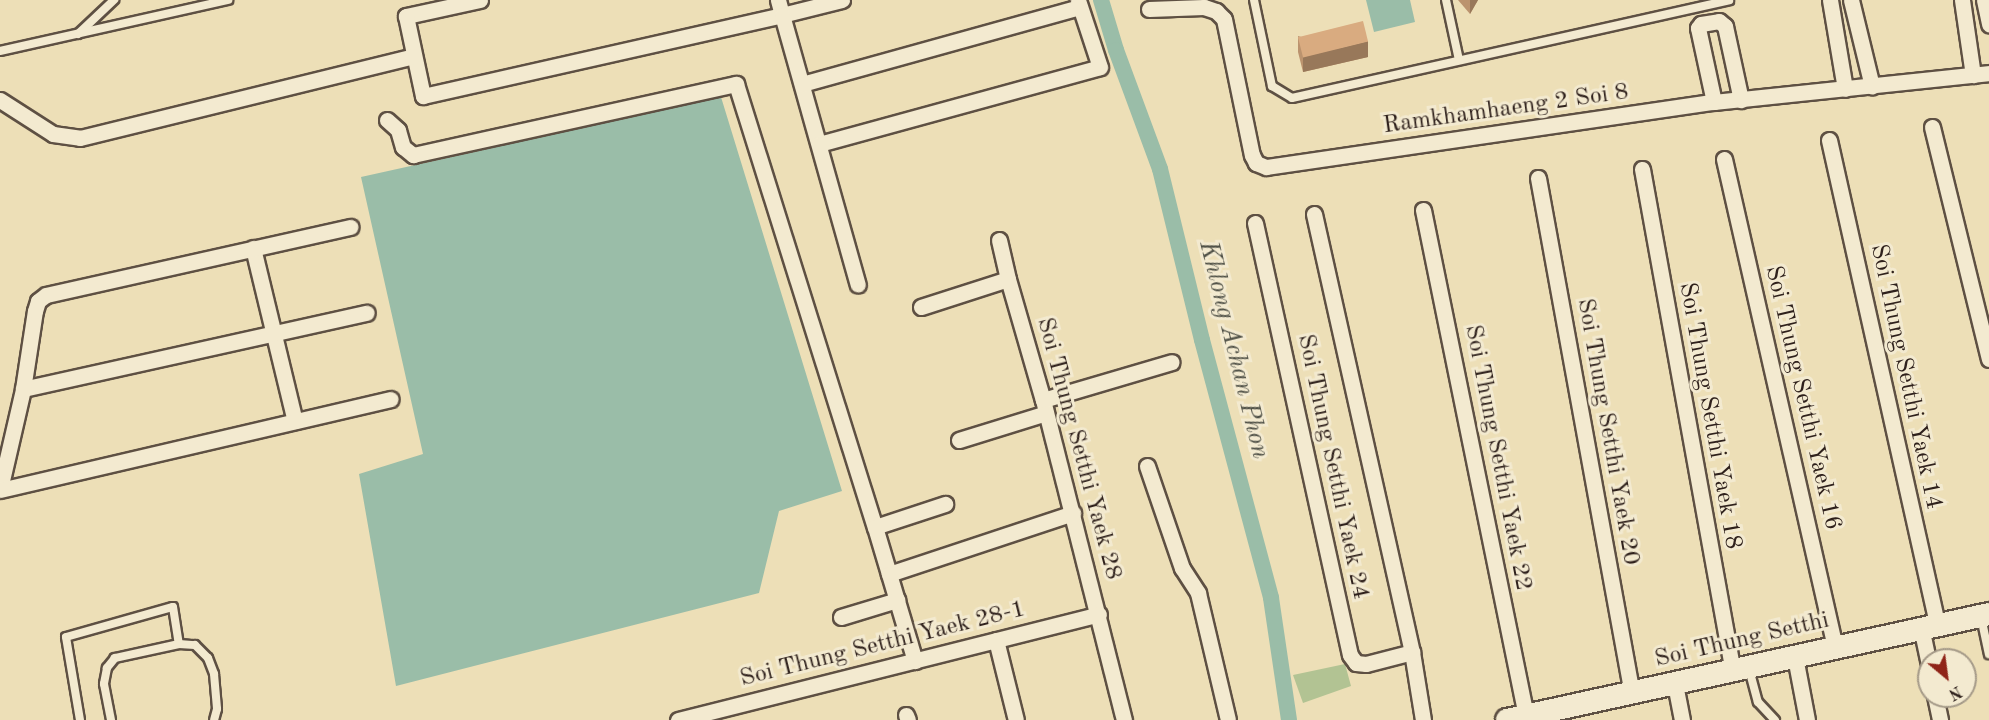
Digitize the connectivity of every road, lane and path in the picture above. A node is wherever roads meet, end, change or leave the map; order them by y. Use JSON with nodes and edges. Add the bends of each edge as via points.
{"nodes":[{"id":1,"x":114,"y":0,"type":"edge"},
{"id":2,"x":228,"y":0,"type":"edge"},
{"id":3,"x":480,"y":0,"type":"edge"},
{"id":4,"x":778,"y":0,"type":"edge"},
{"id":5,"x":842,"y":0,"type":"edge"},
{"id":6,"x":1254,"y":0,"type":"edge"},
{"id":7,"x":1446,"y":0,"type":"edge"},
{"id":8,"x":1729,"y":0,"type":"edge"},
{"id":9,"x":1830,"y":0,"type":"edge"},
{"id":10,"x":1851,"y":0,"type":"edge"},
{"id":11,"x":1962,"y":0,"type":"edge"},
{"id":12,"x":1984,"y":0,"type":"edge"},
{"id":13,"x":1702,"y":3,"type":"edge"},
{"id":14,"x":1079,"y":4,"type":"edge"},
{"id":15,"x":1149,"y":9,"type":"dead end"},
{"id":16,"x":782,"y":15,"type":"junction"},
{"id":17,"x":1989,"y":24,"type":"edge"},
{"id":18,"x":76,"y":35,"type":"junction"},
{"id":19,"x":0,"y":51,"type":"edge"},
{"id":20,"x":413,"y":56,"type":"junction"},
{"id":21,"x":1459,"y":60,"type":"junction"},
{"id":22,"x":1981,"y":74,"type":"edge"},
{"id":23,"x":802,"y":84,"type":"junction"},
{"id":24,"x":1872,"y":86,"type":"junction"},
{"id":25,"x":1845,"y":89,"type":"junction"},
{"id":26,"x":0,"y":100,"type":"edge"},
{"id":27,"x":1741,"y":100,"type":"junction"},
{"id":28,"x":1714,"y":102,"type":"junction"},
{"id":29,"x":387,"y":120,"type":"dead end"},
{"id":30,"x":1932,"y":127,"type":"dead end"},
{"id":31,"x":1829,"y":140,"type":"dead end"},
{"id":32,"x":819,"y":144,"type":"junction"},
{"id":33,"x":1724,"y":159,"type":"dead end"},
{"id":34,"x":1642,"y":169,"type":"dead end"},
{"id":35,"x":1538,"y":178,"type":"dead end"},
{"id":36,"x":1423,"y":210,"type":"dead end"},
{"id":37,"x":1314,"y":214,"type":"dead end"},
{"id":38,"x":1255,"y":223,"type":"dead end"},
{"id":39,"x":350,"y":227,"type":"dead end"},
{"id":40,"x":999,"y":240,"type":"dead end"},
{"id":41,"x":253,"y":248,"type":"junction"},
{"id":42,"x":1008,"y":279,"type":"junction"},
{"id":43,"x":858,"y":285,"type":"dead end"},
{"id":44,"x":921,"y":307,"type":"dead end"},
{"id":45,"x":367,"y":313,"type":"dead end"},
{"id":46,"x":274,"y":334,"type":"junction"},
{"id":47,"x":1989,"y":359,"type":"edge"},
{"id":48,"x":1172,"y":362,"type":"dead end"},
{"id":49,"x":23,"y":389,"type":"junction"},
{"id":50,"x":391,"y":399,"type":"dead end"},
{"id":51,"x":1044,"y":407,"type":"junction"},
{"id":52,"x":295,"y":421,"type":"junction"},
{"id":53,"x":959,"y":440,"type":"dead end"},
{"id":54,"x":1147,"y":466,"type":"dead end"},
{"id":55,"x":0,"y":489,"type":"edge"},
{"id":56,"x":945,"y":504,"type":"dead end"},
{"id":57,"x":1072,"y":513,"type":"junction"},
{"id":58,"x":876,"y":527,"type":"junction"},
{"id":59,"x":889,"y":574,"type":"junction"},
{"id":60,"x":897,"y":600,"type":"junction"},
{"id":61,"x":1099,"y":614,"type":"junction"},
{"id":62,"x":1985,"y":615,"type":"edge"},
{"id":63,"x":841,"y":617,"type":"dead end"},
{"id":64,"x":1929,"y":626,"type":"junction"},
{"id":65,"x":996,"y":640,"type":"junction"},
{"id":66,"x":179,"y":644,"type":"junction"},
{"id":67,"x":1835,"y":647,"type":"junction"},
{"id":68,"x":1929,"y":648,"type":"edge"},
{"id":69,"x":1412,"y":652,"type":"junction"},
{"id":70,"x":1989,"y":654,"type":"edge"},
{"id":71,"x":1795,"y":657,"type":"junction"},
{"id":72,"x":915,"y":661,"type":"junction"},
{"id":73,"x":1741,"y":669,"type":"junction"},
{"id":74,"x":1675,"y":684,"type":"junction"},
{"id":75,"x":1632,"y":694,"type":"junction"},
{"id":76,"x":1532,"y":717,"type":"edge"},
{"id":77,"x":685,"y":719,"type":"edge"},
{"id":78,"x":80,"y":720,"type":"edge"},
{"id":79,"x":111,"y":720,"type":"edge"},
{"id":80,"x":214,"y":720,"type":"edge"},
{"id":81,"x":1016,"y":720,"type":"edge"},
{"id":82,"x":1124,"y":720,"type":"edge"},
{"id":83,"x":1228,"y":720,"type":"edge"},
{"id":84,"x":1423,"y":720,"type":"edge"},
{"id":85,"x":1682,"y":720,"type":"edge"},
{"id":86,"x":1775,"y":720,"type":"edge"},
{"id":87,"x":1807,"y":720,"type":"edge"}],
"edges":[{"from":1,"to":18,"type":"lane"},
{"from":2,"to":18,"type":"lane"},
{"from":3,"to":20,"type":"street","via":[[405,16]]},
{"from":4,"to":16,"type":"street"},
{"from":5,"to":16,"type":"street"},
{"from":6,"to":21,"type":"lane","via":[[1272,86],[1292,98]]},
{"from":7,"to":21,"type":"lane"},
{"from":8,"to":13,"type":"lane"},
{"from":9,"to":25,"type":"street"},
{"from":10,"to":24,"type":"street"},
{"from":11,"to":22,"type":"street"},
{"from":12,"to":17,"type":"street"},
{"from":13,"to":21,"type":"lane"},
{"from":14,"to":23,"type":"street"},
{"from":14,"to":32,"type":"street","via":[[1100,67]]},
{"from":15,"to":28,"type":"street","name":"Ramkhamhaeng 2 Soi 8","via":[[1204,8],[1216,11],[1224,19],[1252,155],[1266,167]]},
{"from":16,"to":20,"type":"street","via":[[423,96]]},
{"from":16,"to":23,"type":"street"},
{"from":18,"to":19,"type":"lane"},
{"from":20,"to":26,"type":"street","via":[[80,138],[53,134]]},
{"from":22,"to":24,"type":"street","name":"Ramkhamhaeng 2 Soi 8"},
{"from":23,"to":32,"type":"street"},
{"from":24,"to":25,"type":"street","name":"Ramkhamhaeng 2 Soi 8"},
{"from":25,"to":27,"type":"street","name":"Ramkhamhaeng 2 Soi 8"},
{"from":27,"to":28,"type":"street","name":"Ramkhamhaeng 2 Soi 8"},
{"from":27,"to":28,"type":"street","via":[[1725,26],[1719,21],[1698,28]]},
{"from":29,"to":58,"type":"street","via":[[398,130],[403,147],[413,155],[736,84]]},
{"from":30,"to":47,"type":"street"},
{"from":31,"to":64,"type":"street","name":"Soi Thung Setthi Yaek 14"},
{"from":32,"to":43,"type":"street"},
{"from":33,"to":67,"type":"street","name":"Soi Thung Setthi Yaek 16"},
{"from":34,"to":73,"type":"street","name":"Soi Thung Setthi Yaek 18"},
{"from":35,"to":75,"type":"street","name":"Soi Thung Setthi Yaek 20"},
{"from":36,"to":76,"type":"street","name":"Soi Thung Setthi Yaek 22"},
{"from":37,"to":69,"type":"street","name":"Soi Thung Setthi Yaek 24"},
{"from":38,"to":69,"type":"street","name":"Soi Thung Setthi Yaek 24","via":[[1350,655],[1356,663],[1366,664]]},
{"from":39,"to":41,"type":"street"},
{"from":40,"to":42,"type":"street","name":"Soi Thung Setthi Yaek 28"},
{"from":41,"to":46,"type":"street"},
{"from":41,"to":49,"type":"street","via":[[46,295],[38,301],[35,311]]},
{"from":42,"to":44,"type":"street"},
{"from":42,"to":51,"type":"street","name":"Soi Thung Setthi Yaek 28"},
{"from":45,"to":46,"type":"street"},
{"from":46,"to":49,"type":"street"},
{"from":46,"to":52,"type":"street"},
{"from":48,"to":51,"type":"street"},
{"from":49,"to":55,"type":"street"},
{"from":50,"to":52,"type":"street"},
{"from":51,"to":53,"type":"street"},
{"from":51,"to":57,"type":"street","name":"Soi Thung Setthi Yaek 28"},
{"from":52,"to":55,"type":"street"},
{"from":54,"to":83,"type":"street","via":[[1182,567],[1198,593]]},
{"from":56,"to":58,"type":"street"},
{"from":57,"to":59,"type":"street"},
{"from":57,"to":61,"type":"street","name":"Soi Thung Setthi Yaek 28"},
{"from":58,"to":59,"type":"street"},
{"from":59,"to":60,"type":"street"},
{"from":60,"to":63,"type":"street"},
{"from":60,"to":72,"type":"street"},
{"from":61,"to":65,"type":"street","name":"Soi Thung Setthi Yaek 28-1"},
{"from":61,"to":82,"type":"street","name":"Soi Thung Setthi Yaek 28"},
{"from":62,"to":64,"type":"main road","name":"Soi Thung Setthi"},
{"from":62,"to":70,"type":"lane"},
{"from":64,"to":67,"type":"main road","name":"Soi Thung Setthi"},
{"from":64,"to":68,"type":"street","name":"Soi Thung Setthi Yaek 14"},
{"from":65,"to":72,"type":"street","name":"Soi Thung Setthi Yaek 28-1"},
{"from":65,"to":81,"type":"street"},
{"from":66,"to":78,"type":"lane","via":[[173,607],[66,637]]},
{"from":66,"to":79,"type":"lane","via":[[112,660],[104,684]]},
{"from":66,"to":80,"type":"lane","via":[[195,645],[208,658],[214,674]]},
{"from":67,"to":71,"type":"main road","name":"Soi Thung Setthi"},
{"from":69,"to":84,"type":"street","name":"Soi Thung Setthi Yaek 24"},
{"from":71,"to":73,"type":"main road","name":"Soi Thung Setthi"},
{"from":71,"to":87,"type":"street"},
{"from":72,"to":77,"type":"street","name":"Soi Thung Setthi Yaek 28-1"},
{"from":73,"to":74,"type":"main road","name":"Soi Thung Setthi"},
{"from":73,"to":86,"type":"lane","via":[[1758,702]]},
{"from":74,"to":75,"type":"main road","name":"Soi Thung Setthi"},
{"from":74,"to":85,"type":"street"},
{"from":75,"to":76,"type":"main road","name":"Soi Thung Setthi"}]}
